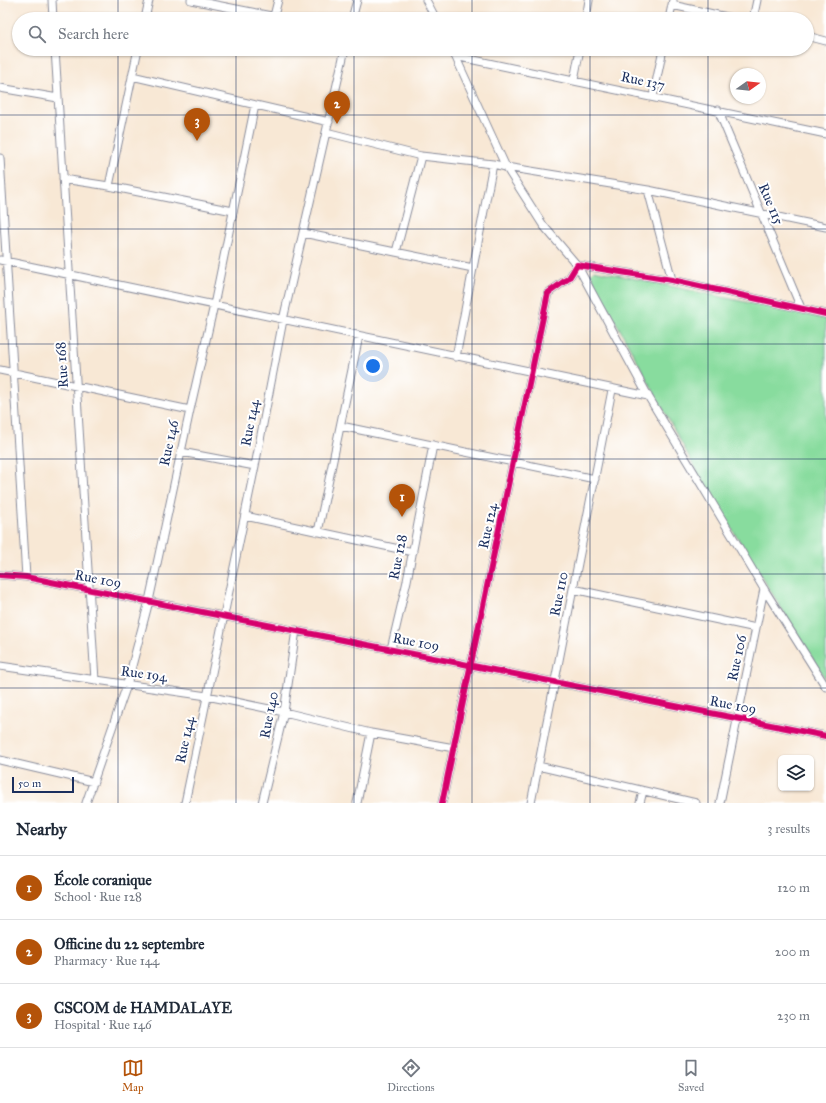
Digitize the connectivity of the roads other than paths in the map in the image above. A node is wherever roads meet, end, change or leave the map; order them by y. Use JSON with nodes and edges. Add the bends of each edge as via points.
{"nodes":[{"id":1,"x":52,"y":0,"type":"edge"},
{"id":2,"x":149,"y":0,"type":"edge"},
{"id":3,"x":191,"y":0,"type":"edge"},
{"id":4,"x":278,"y":0,"type":"edge"},
{"id":5,"x":357,"y":0,"type":"edge"},
{"id":6,"x":426,"y":0,"type":"edge"},
{"id":7,"x":589,"y":0,"type":"edge"},
{"id":8,"x":757,"y":0,"type":"edge"},
{"id":9,"x":672,"y":3,"type":"edge"},
{"id":10,"x":53,"y":12,"type":"edge"},
{"id":11,"x":146,"y":12,"type":"edge"},
{"id":12,"x":253,"y":12,"type":"edge"},
{"id":13,"x":275,"y":12,"type":"edge"},
{"id":14,"x":354,"y":12,"type":"edge"},
{"id":15,"x":432,"y":12,"type":"edge"},
{"id":16,"x":587,"y":12,"type":"edge"},
{"id":17,"x":708,"y":12,"type":"edge"},
{"id":18,"x":754,"y":12,"type":"edge"},
{"id":19,"x":814,"y":38,"type":"edge"},
{"id":20,"x":826,"y":41,"type":"edge"},
{"id":21,"x":55,"y":56,"type":"edge"},
{"id":22,"x":136,"y":56,"type":"edge"},
{"id":23,"x":343,"y":56,"type":"edge"},
{"id":24,"x":455,"y":56,"type":"edge"},
{"id":25,"x":470,"y":56,"type":"edge"},
{"id":26,"x":579,"y":56,"type":"edge"},
{"id":27,"x":662,"y":56,"type":"edge"},
{"id":28,"x":132,"y":76,"type":"junction"},
{"id":29,"x":574,"y":80,"type":"junction"},
{"id":30,"x":0,"y":88,"type":"edge"},
{"id":31,"x":653,"y":97,"type":"junction"},
{"id":32,"x":58,"y":98,"type":"junction"},
{"id":33,"x":255,"y":105,"type":"junction"},
{"id":34,"x":718,"y":110,"type":"junction"},
{"id":35,"x":329,"y":122,"type":"junction"},
{"id":36,"x":326,"y":132,"type":"junction"},
{"id":37,"x":826,"y":134,"type":"edge"},
{"id":38,"x":421,"y":156,"type":"junction"},
{"id":39,"x":0,"y":158,"type":"edge"},
{"id":40,"x":493,"y":164,"type":"junction"},
{"id":41,"x":506,"y":167,"type":"junction"},
{"id":42,"x":63,"y":179,"type":"junction"},
{"id":43,"x":109,"y":186,"type":"junction"},
{"id":44,"x":648,"y":190,"type":"junction"},
{"id":45,"x":233,"y":212,"type":"junction"},
{"id":46,"x":761,"y":213,"type":"junction"},
{"id":47,"x":826,"y":227,"type":"edge"},
{"id":48,"x":303,"y":233,"type":"junction"},
{"id":49,"x":396,"y":252,"type":"junction"},
{"id":50,"x":3,"y":261,"type":"edge"},
{"id":51,"x":577,"y":265,"type":"junction"},
{"id":52,"x":473,"y":268,"type":"junction"},
{"id":53,"x":69,"y":274,"type":"junction"},
{"id":54,"x":672,"y":280,"type":"junction"},
{"id":55,"x":214,"y":305,"type":"junction"},
{"id":56,"x":801,"y":308,"type":"junction"},
{"id":57,"x":826,"y":314,"type":"edge"},
{"id":58,"x":283,"y":320,"type":"junction"},
{"id":59,"x":360,"y":336,"type":"junction"},
{"id":60,"x":456,"y":357,"type":"junction"},
{"id":61,"x":0,"y":370,"type":"edge"},
{"id":62,"x":13,"y":373,"type":"junction"},
{"id":63,"x":532,"y":373,"type":"junction"},
{"id":64,"x":76,"y":386,"type":"junction"},
{"id":65,"x":612,"y":390,"type":"junction"},
{"id":66,"x":648,"y":396,"type":"junction"},
{"id":67,"x":190,"y":410,"type":"junction"},
{"id":68,"x":341,"y":426,"type":"junction"},
{"id":69,"x":433,"y":446,"type":"junction"},
{"id":70,"x":180,"y":452,"type":"junction"},
{"id":71,"x":513,"y":462,"type":"junction"},
{"id":72,"x":255,"y":466,"type":"junction"},
{"id":73,"x":595,"y":480,"type":"junction"},
{"id":74,"x":245,"y":516,"type":"junction"},
{"id":75,"x":318,"y":532,"type":"junction"},
{"id":76,"x":413,"y":552,"type":"junction"},
{"id":77,"x":0,"y":575,"type":"edge"},
{"id":78,"x":26,"y":577,"type":"junction"},
{"id":79,"x":89,"y":589,"type":"junction"},
{"id":80,"x":764,"y":589,"type":"junction"},
{"id":81,"x":573,"y":590,"type":"junction"},
{"id":82,"x":149,"y":601,"type":"junction"},
{"id":83,"x":224,"y":616,"type":"junction"},
{"id":84,"x":756,"y":628,"type":"junction"},
{"id":85,"x":296,"y":630,"type":"junction"},
{"id":86,"x":391,"y":649,"type":"junction"},
{"id":87,"x":471,"y":665,"type":"junction"},
{"id":88,"x":0,"y":666,"type":"edge"},
{"id":89,"x":95,"y":680,"type":"junction"},
{"id":90,"x":555,"y":682,"type":"junction"},
{"id":91,"x":127,"y":685,"type":"junction"},
{"id":92,"x":826,"y":687,"type":"edge"},
{"id":93,"x":207,"y":696,"type":"junction"},
{"id":94,"x":284,"y":712,"type":"junction"},
{"id":95,"x":738,"y":718,"type":"junction"},
{"id":96,"x":371,"y":733,"type":"junction"},
{"id":97,"x":826,"y":736,"type":"edge"},
{"id":98,"x":454,"y":748,"type":"junction"},
{"id":99,"x":0,"y":760,"type":"edge"},
{"id":100,"x":538,"y":766,"type":"junction"},
{"id":101,"x":94,"y":782,"type":"junction"},
{"id":102,"x":643,"y":791,"type":"junction"},
{"id":103,"x":86,"y":803,"type":"edge"},
{"id":104,"x":185,"y":803,"type":"edge"},
{"id":105,"x":262,"y":803,"type":"edge"},
{"id":106,"x":357,"y":803,"type":"edge"},
{"id":107,"x":442,"y":803,"type":"edge"},
{"id":108,"x":531,"y":803,"type":"edge"},
{"id":109,"x":640,"y":803,"type":"edge"},
{"id":110,"x":696,"y":803,"type":"edge"},
{"id":111,"x":720,"y":803,"type":"edge"}],
"edges":[{"from":1,"to":10,"type":"street"},
{"from":2,"to":11,"type":"street"},
{"from":3,"to":12,"type":"street"},
{"from":4,"to":13,"type":"street"},
{"from":5,"to":14,"type":"street"},
{"from":6,"to":15,"type":"street"},
{"from":7,"to":16,"type":"street"},
{"from":8,"to":18,"type":"street"},
{"from":9,"to":17,"type":"street"},
{"from":19,"to":20,"type":"street"},
{"from":21,"to":32,"type":"street","name":"Rue 168"},
{"from":22,"to":28,"type":"street"},
{"from":23,"to":35,"type":"street","name":"Rue 144"},
{"from":24,"to":41,"type":"street"},
{"from":25,"to":29,"type":"street","name":"Rue 137"},
{"from":26,"to":29,"type":"street"},
{"from":27,"to":31,"type":"street"},
{"from":28,"to":33,"type":"street"},
{"from":28,"to":43,"type":"street"},
{"from":29,"to":31,"type":"street","name":"Rue 137"},
{"from":30,"to":32,"type":"street"},
{"from":31,"to":34,"type":"street","name":"Rue 137"},
{"from":32,"to":42,"type":"street","name":"Rue 168"},
{"from":33,"to":35,"type":"street"},
{"from":33,"to":45,"type":"street","name":"Rue 146"},
{"from":34,"to":37,"type":"street","name":"Rue 137"},
{"from":34,"to":46,"type":"street","name":"Rue 115"},
{"from":35,"to":36,"type":"street","name":"Rue 144"},
{"from":36,"to":38,"type":"street"},
{"from":36,"to":48,"type":"street","name":"Rue 144"},
{"from":38,"to":40,"type":"street"},
{"from":38,"to":49,"type":"street"},
{"from":39,"to":50,"type":"street"},
{"from":40,"to":41,"type":"street"},
{"from":40,"to":52,"type":"street"},
{"from":41,"to":44,"type":"street"},
{"from":41,"to":51,"type":"street","via":[[543,225]]},
{"from":42,"to":43,"type":"street"},
{"from":42,"to":53,"type":"street","name":"Rue 168"},
{"from":43,"to":45,"type":"street"},
{"from":44,"to":46,"type":"street"},
{"from":44,"to":54,"type":"street"},
{"from":45,"to":55,"type":"street","name":"Rue 146"},
{"from":46,"to":47,"type":"street"},
{"from":46,"to":56,"type":"street","name":"Rue 115"},
{"from":48,"to":49,"type":"street"},
{"from":48,"to":58,"type":"street","name":"Rue 144"},
{"from":49,"to":52,"type":"street"},
{"from":50,"to":53,"type":"street"},
{"from":50,"to":62,"type":"street"},
{"from":51,"to":54,"type":"street"},
{"from":51,"to":63,"type":"street","name":"Rue 124","via":[[569,278],[548,293]]},
{"from":51,"to":66,"type":"street"},
{"from":52,"to":60,"type":"street"},
{"from":53,"to":55,"type":"street"},
{"from":53,"to":64,"type":"street","name":"Rue 168"},
{"from":54,"to":56,"type":"street"},
{"from":55,"to":58,"type":"street"},
{"from":55,"to":67,"type":"street","name":"Rue 146"},
{"from":56,"to":57,"type":"street"},
{"from":58,"to":59,"type":"street"},
{"from":58,"to":72,"type":"street","name":"Rue 144"},
{"from":59,"to":60,"type":"street"},
{"from":59,"to":68,"type":"street"},
{"from":60,"to":63,"type":"street"},
{"from":61,"to":62,"type":"street"},
{"from":62,"to":64,"type":"street"},
{"from":62,"to":78,"type":"street"},
{"from":63,"to":65,"type":"street"},
{"from":63,"to":71,"type":"street","name":"Rue 124"},
{"from":64,"to":67,"type":"street"},
{"from":64,"to":79,"type":"street","name":"Rue 168"},
{"from":65,"to":66,"type":"street"},
{"from":65,"to":73,"type":"street","name":"Rue 110"},
{"from":66,"to":80,"type":"street"},
{"from":67,"to":70,"type":"street","name":"Rue 146"},
{"from":68,"to":69,"type":"street"},
{"from":68,"to":75,"type":"street"},
{"from":69,"to":71,"type":"street"},
{"from":69,"to":76,"type":"street","name":"Rue 128"},
{"from":70,"to":72,"type":"street"},
{"from":70,"to":82,"type":"street","name":"Rue 146"},
{"from":71,"to":73,"type":"street"},
{"from":71,"to":87,"type":"street","name":"Rue 124"},
{"from":72,"to":74,"type":"street","name":"Rue 144"},
{"from":73,"to":81,"type":"street","name":"Rue 110"},
{"from":74,"to":75,"type":"street"},
{"from":74,"to":83,"type":"street","name":"Rue 144"},
{"from":75,"to":76,"type":"street"},
{"from":76,"to":86,"type":"street","name":"Rue 128"},
{"from":77,"to":78,"type":"street","name":"Rue 109"},
{"from":78,"to":79,"type":"street","name":"Rue 109"},
{"from":79,"to":82,"type":"street","name":"Rue 109"},
{"from":79,"to":89,"type":"street","name":"Rue 168"},
{"from":80,"to":84,"type":"street","name":"Rue 106"},
{"from":80,"to":92,"type":"street"},
{"from":81,"to":84,"type":"street"},
{"from":81,"to":90,"type":"street","name":"Rue 110"},
{"from":82,"to":83,"type":"street","name":"Rue 109"},
{"from":82,"to":91,"type":"street","name":"Rue 146"},
{"from":83,"to":85,"type":"street","name":"Rue 109"},
{"from":83,"to":93,"type":"street","name":"Rue 144"},
{"from":84,"to":95,"type":"street","name":"Rue 106"},
{"from":85,"to":86,"type":"street","name":"Rue 109"},
{"from":85,"to":94,"type":"street","name":"Rue 140"},
{"from":86,"to":87,"type":"street","name":"Rue 109"},
{"from":87,"to":90,"type":"street","name":"Rue 109"},
{"from":87,"to":98,"type":"street","name":"Rue 124"},
{"from":88,"to":89,"type":"street","name":"Rue 194"},
{"from":89,"to":91,"type":"street","name":"Rue 194"},
{"from":90,"to":95,"type":"street","name":"Rue 109"},
{"from":90,"to":100,"type":"street","name":"Rue 110"},
{"from":91,"to":93,"type":"street","name":"Rue 194"},
{"from":91,"to":101,"type":"street","name":"Rue 146"},
{"from":93,"to":94,"type":"street","name":"Rue 194"},
{"from":93,"to":104,"type":"street","name":"Rue 144"},
{"from":94,"to":96,"type":"street","name":"Rue 194"},
{"from":94,"to":105,"type":"street","name":"Rue 140"},
{"from":95,"to":97,"type":"street","name":"Rue 109"},
{"from":95,"to":111,"type":"street","name":"Rue 106"},
{"from":96,"to":98,"type":"street","name":"Rue 194"},
{"from":96,"to":106,"type":"street"},
{"from":98,"to":107,"type":"street","name":"Rue 124"},
{"from":99,"to":101,"type":"street"},
{"from":100,"to":102,"type":"street"},
{"from":100,"to":108,"type":"street","name":"Rue 110"},
{"from":101,"to":103,"type":"street","name":"Rue 146"},
{"from":102,"to":109,"type":"street"},
{"from":102,"to":110,"type":"street"}]}
